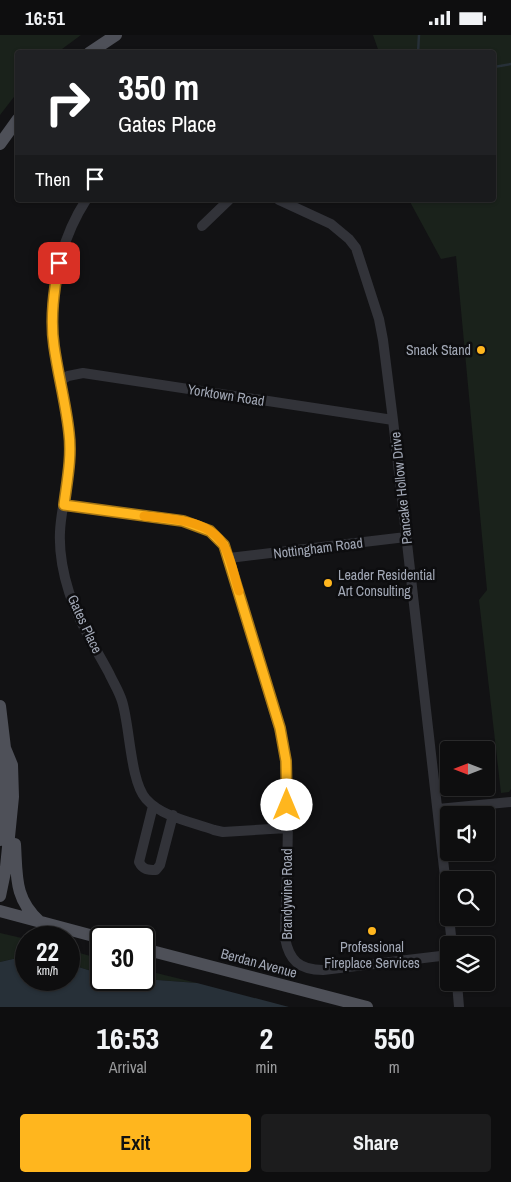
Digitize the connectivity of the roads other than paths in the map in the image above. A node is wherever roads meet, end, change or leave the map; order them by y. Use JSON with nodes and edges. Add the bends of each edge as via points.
{"nodes":[{"id":1,"x":116,"y":35,"type":"edge"},
{"id":2,"x":94,"y":50,"type":"edge"},
{"id":3,"x":15,"y":123,"type":"edge"},
{"id":4,"x":0,"y":144,"type":"edge"},
{"id":5,"x":85,"y":202,"type":"edge"},
{"id":6,"x":227,"y":202,"type":"edge"},
{"id":7,"x":284,"y":202,"type":"edge"},
{"id":8,"x":202,"y":226,"type":"dead end"},
{"id":9,"x":60,"y":381,"type":"junction"},
{"id":10,"x":393,"y":420,"type":"junction"},
{"id":11,"x":64,"y":505,"type":"junction"},
{"id":12,"x":406,"y":537,"type":"junction"},
{"id":13,"x":229,"y":558,"type":"junction"},
{"id":14,"x":0,"y":705,"type":"edge"},
{"id":15,"x":5,"y":748,"type":"junction"},
{"id":16,"x":511,"y":802,"type":"edge"},
{"id":17,"x":153,"y":806,"type":"junction"},
{"id":18,"x":13,"y":807,"type":"junction"},
{"id":19,"x":438,"y":809,"type":"junction"},
{"id":20,"x":172,"y":815,"type":"junction"},
{"id":21,"x":287,"y":828,"type":"junction"},
{"id":22,"x":0,"y":840,"type":"edge"},
{"id":23,"x":445,"y":871,"type":"edge"},
{"id":24,"x":0,"y":896,"type":"edge"},
{"id":25,"x":0,"y":911,"type":"edge"},
{"id":26,"x":40,"y":921,"type":"junction"},
{"id":27,"x":90,"y":934,"type":"edge"},
{"id":28,"x":155,"y":952,"type":"edge"},
{"id":29,"x":440,"y":956,"type":"edge"},
{"id":30,"x":457,"y":991,"type":"edge"},
{"id":31,"x":367,"y":1007,"type":"edge"},
{"id":32,"x":459,"y":1007,"type":"edge"}],
"edges":[{"from":1,"to":2,"type":"main road"},
{"from":3,"to":4,"type":"main road"},
{"from":5,"to":9,"type":"street","name":"Gates Place","via":[[66,241],[55,285],[52,322]]},
{"from":6,"to":8,"type":"street"},
{"from":7,"to":10,"type":"street","name":"Pancake Hollow Drive","via":[[331,224],[356,247],[379,319]]},
{"from":9,"to":10,"type":"street","name":"Yorktown Road","via":[[83,373]]},
{"from":9,"to":11,"type":"street","name":"Gates Place","via":[[70,451]]},
{"from":10,"to":12,"type":"street","name":"Pancake Hollow Drive"},
{"from":11,"to":13,"type":"street","name":"Brandywine Road","via":[[201,526],[218,537]]},
{"from":11,"to":17,"type":"street","name":"Gates Place","via":[[60,546],[69,592],[80,620],[122,699],[137,781]]},
{"from":12,"to":13,"type":"street","name":"Nottingham Road"},
{"from":12,"to":19,"type":"street","name":"Pancake Hollow Drive"},
{"from":13,"to":21,"type":"street","name":"Brandywine Road","via":[[283,741]]},
{"from":14,"to":15,"type":"main road"},
{"from":15,"to":18,"type":"main road","via":[[12,765]]},
{"from":15,"to":22,"type":"main road","via":[[1,767]]},
{"from":16,"to":19,"type":"street"},
{"from":17,"to":20,"type":"street"},
{"from":17,"to":20,"type":"street","via":[[139,863],[142,868],[156,870],[160,865]]},
{"from":18,"to":24,"type":"main road"},
{"from":18,"to":26,"type":"main road","via":[[18,889],[29,912]]},
{"from":19,"to":23,"type":"street","name":"Pancake Hollow Drive"},
{"from":20,"to":21,"type":"street","via":[[214,831]]},
{"from":21,"to":29,"type":"street","name":"Brandywine Road","via":[[284,937],[294,960],[308,968],[323,970]]},
{"from":25,"to":26,"type":"main road"},
{"from":26,"to":27,"type":"main road"},
{"from":28,"to":31,"type":"main road","name":"Berdan Avenue"},
{"from":30,"to":32,"type":"street"}]}
